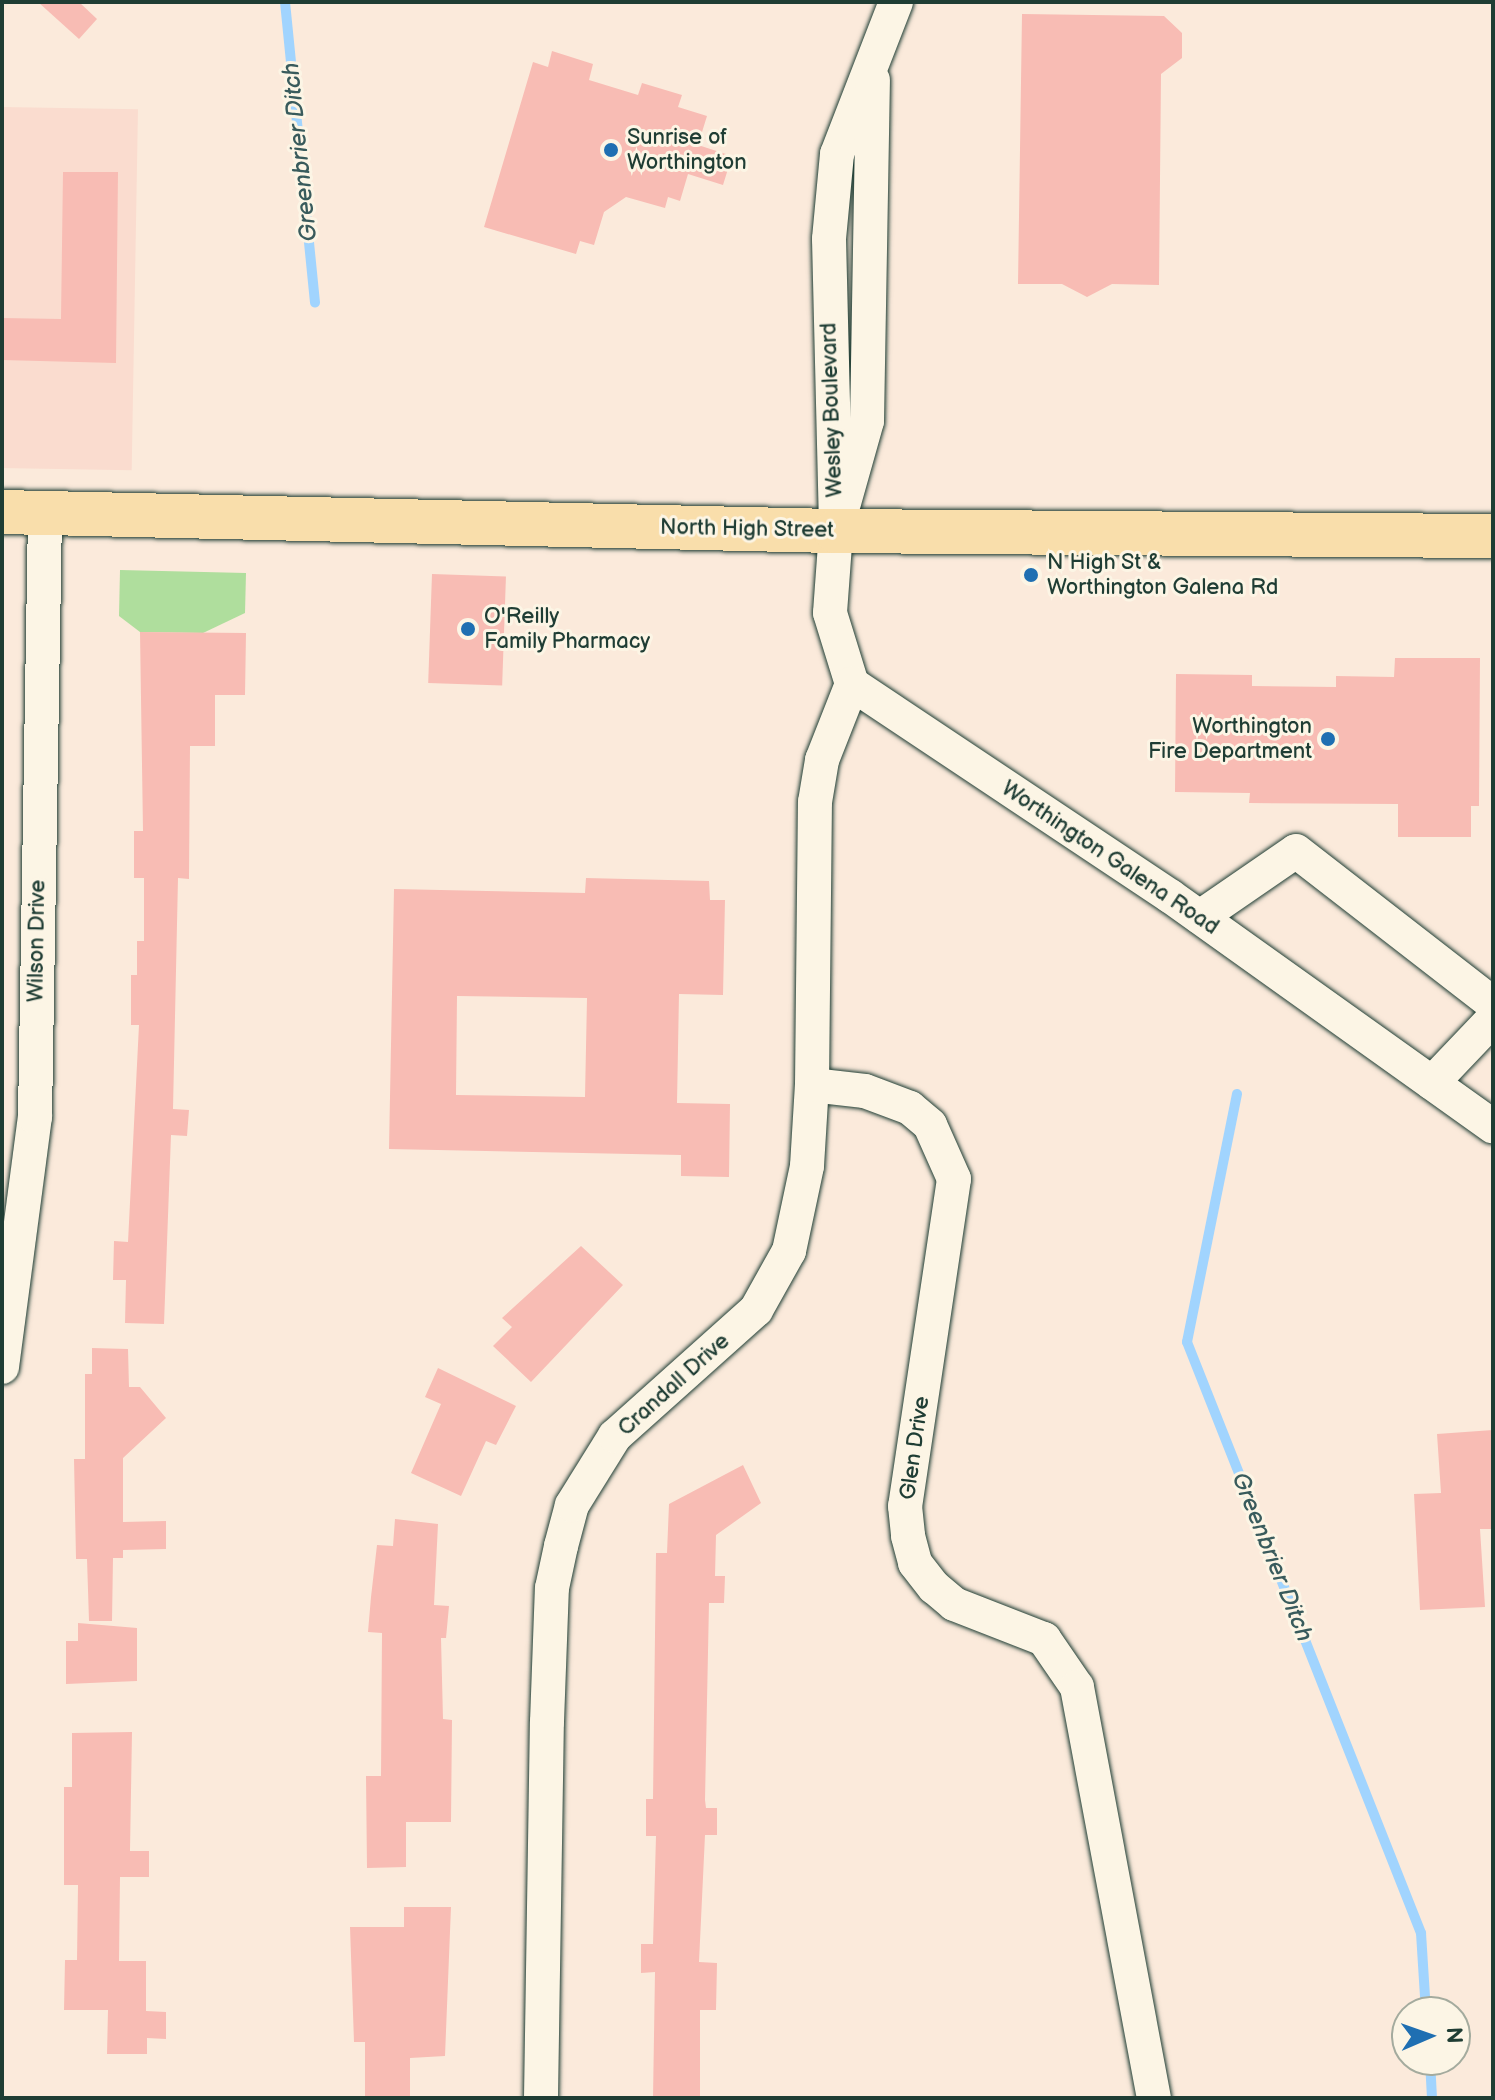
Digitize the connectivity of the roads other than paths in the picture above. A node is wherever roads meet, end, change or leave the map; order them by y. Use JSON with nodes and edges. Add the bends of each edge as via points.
{"nodes":[{"id":1,"x":896,"y":2,"type":"edge"},
{"id":2,"x":2,"y":512,"type":"edge"},
{"id":3,"x":45,"y":513,"type":"junction"},
{"id":4,"x":836,"y":531,"type":"junction"},
{"id":5,"x":1493,"y":536,"type":"edge"},
{"id":6,"x":852,"y":684,"type":"junction"},
{"id":7,"x":1200,"y":917,"type":"junction"},
{"id":8,"x":1493,"y":1004,"type":"edge"},
{"id":9,"x":1493,"y":1019,"type":"edge"},
{"id":10,"x":1432,"y":1083,"type":"junction"},
{"id":11,"x":812,"y":1085,"type":"junction"},
{"id":12,"x":1493,"y":1126,"type":"edge"},
{"id":13,"x":2,"y":1367,"type":"edge"},
{"id":14,"x":541,"y":2098,"type":"edge"},
{"id":15,"x":1154,"y":2098,"type":"edge"}],
"edges":[{"from":1,"to":4,"type":"street","name":"Wesley Boulevard","via":[[837,154],[829,239]]},
{"from":2,"to":3,"type":"main road","name":"North High Street"},
{"from":3,"to":4,"type":"main road","name":"North High Street"},
{"from":3,"to":13,"type":"street","name":"Wilson Drive","via":[[35,1117]]},
{"from":4,"to":5,"type":"main road","name":"North High Street"},
{"from":4,"to":6,"type":"street","via":[[830,613]]},
{"from":6,"to":7,"type":"street","name":"Worthington Galena Road"},
{"from":6,"to":11,"type":"street","name":"Crandall Drive","via":[[822,760],[815,802]]},
{"from":7,"to":8,"type":"street","via":[[1296,851]]},
{"from":7,"to":10,"type":"street","name":"Worthington Galena Road"},
{"from":9,"to":10,"type":"street"},
{"from":10,"to":12,"type":"street","name":"Worthington Galena Road"},
{"from":11,"to":14,"type":"street","name":"Crandall Drive","via":[[800,1208],[775,1281],[756,1310],[615,1436],[572,1505],[552,1588]]},
{"from":11,"to":15,"type":"street","name":"Glen Drive","via":[[865,1091],[910,1108],[930,1125],[954,1179],[905,1506],[908,1536],[915,1563],[934,1587],[954,1604],[1044,1639],[1077,1687]]}]}
